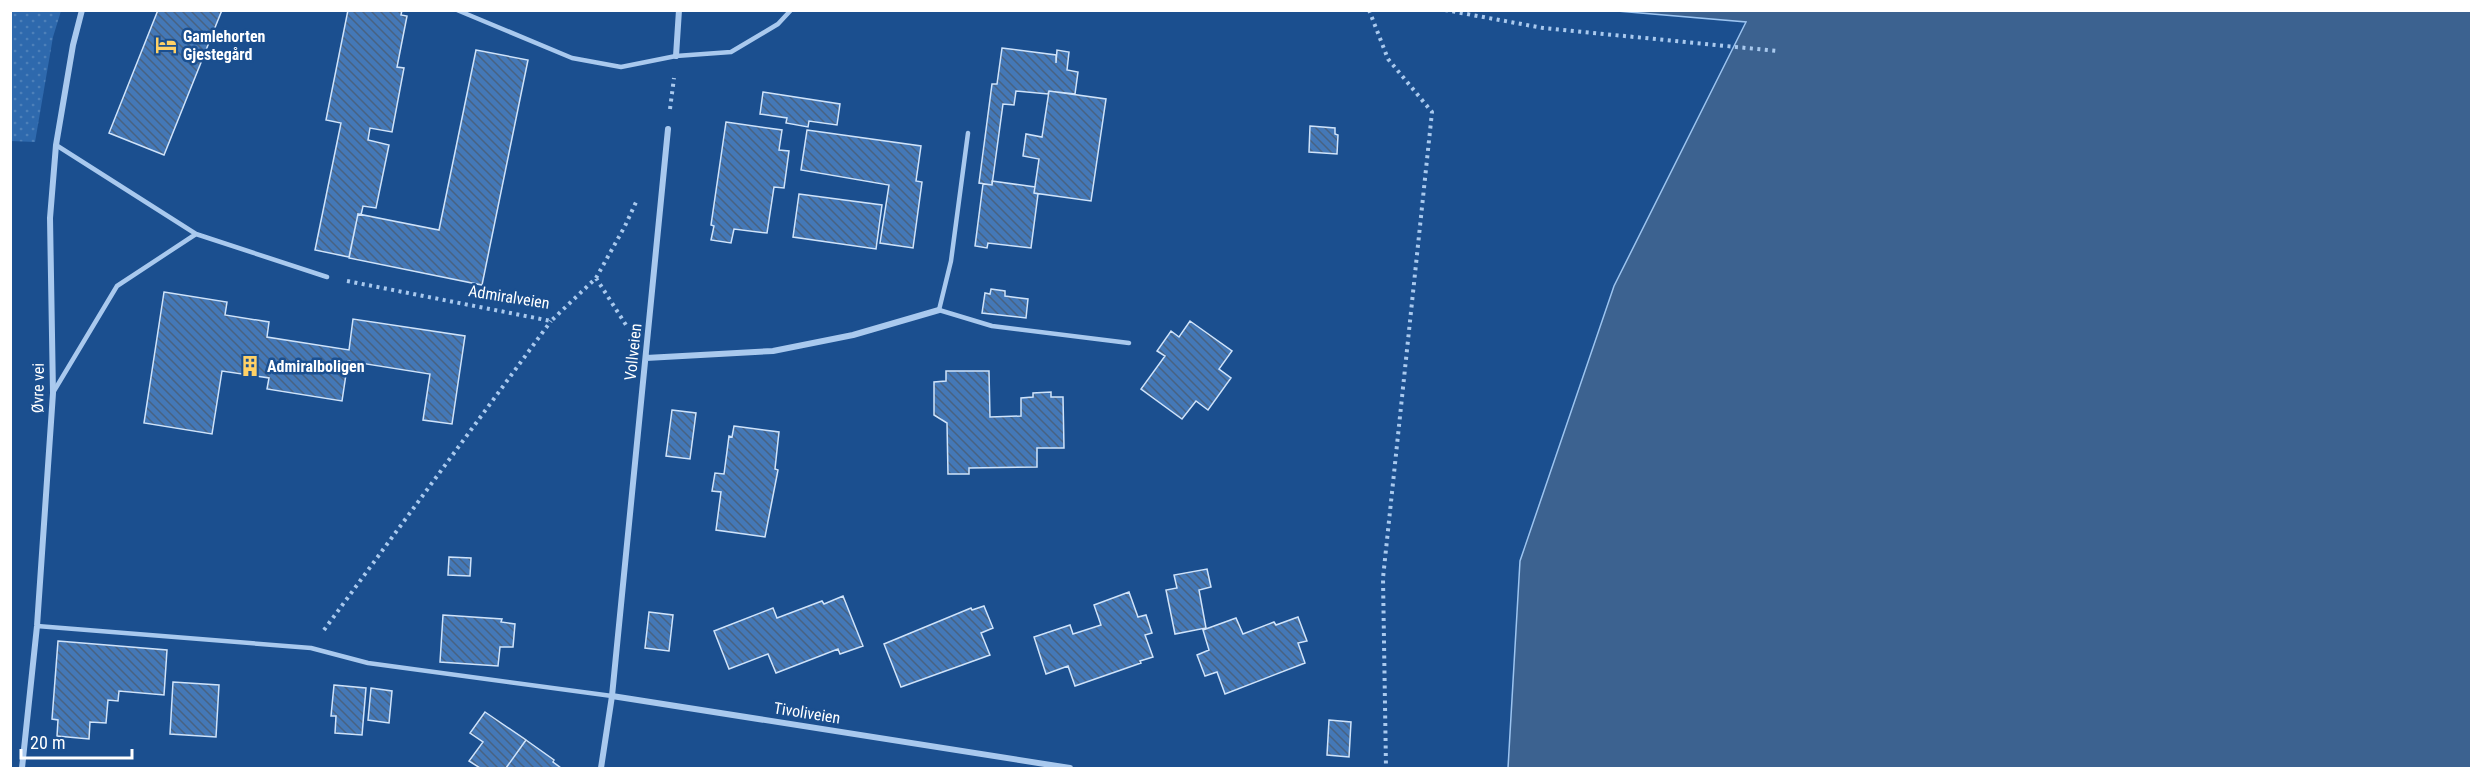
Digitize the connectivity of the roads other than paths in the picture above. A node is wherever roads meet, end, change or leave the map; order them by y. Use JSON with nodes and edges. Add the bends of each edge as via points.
{"nodes":[{"id":1,"x":82,"y":10,"type":"edge"},
{"id":2,"x":457,"y":10,"type":"edge"},
{"id":3,"x":679,"y":10,"type":"edge"},
{"id":4,"x":791,"y":10,"type":"edge"},
{"id":5,"x":676,"y":56,"type":"junction"},
{"id":6,"x":668,"y":129,"type":"road end"},
{"id":7,"x":968,"y":134,"type":"dead end"},
{"id":8,"x":56,"y":145,"type":"junction"},
{"id":9,"x":196,"y":234,"type":"junction"},
{"id":10,"x":327,"y":277,"type":"road end"},
{"id":11,"x":939,"y":310,"type":"junction"},
{"id":12,"x":1129,"y":343,"type":"dead end"},
{"id":13,"x":646,"y":358,"type":"junction"},
{"id":14,"x":53,"y":393,"type":"junction"},
{"id":15,"x":38,"y":626,"type":"junction"},
{"id":16,"x":612,"y":696,"type":"junction"},
{"id":17,"x":21,"y":768,"type":"edge"},
{"id":18,"x":601,"y":768,"type":"edge"},
{"id":19,"x":1070,"y":768,"type":"edge"}],
"edges":[{"from":1,"to":8,"type":"street","name":"Øvre vei"},
{"from":2,"to":5,"type":"lane","via":[[572,58],[621,67]]},
{"from":3,"to":5,"type":"street"},
{"from":4,"to":5,"type":"lane","via":[[778,24],[730,52]]},
{"from":6,"to":13,"type":"street","name":"Vollveien"},
{"from":7,"to":11,"type":"lane","via":[[951,261]]},
{"from":8,"to":9,"type":"lane"},
{"from":8,"to":14,"type":"street","name":"Øvre vei","via":[[50,218]]},
{"from":9,"to":10,"type":"lane"},
{"from":9,"to":14,"type":"lane","via":[[117,286]]},
{"from":11,"to":12,"type":"lane","via":[[992,326]]},
{"from":11,"to":13,"type":"street","via":[[853,335],[773,351]]},
{"from":13,"to":16,"type":"street","name":"Vollveien"},
{"from":14,"to":15,"type":"street","name":"Øvre vei"},
{"from":15,"to":16,"type":"lane","via":[[311,648],[368,663]]},
{"from":15,"to":17,"type":"street","name":"Øvre vei"},
{"from":16,"to":18,"type":"street"},
{"from":16,"to":19,"type":"street","name":"Tivoliveien"}]}
